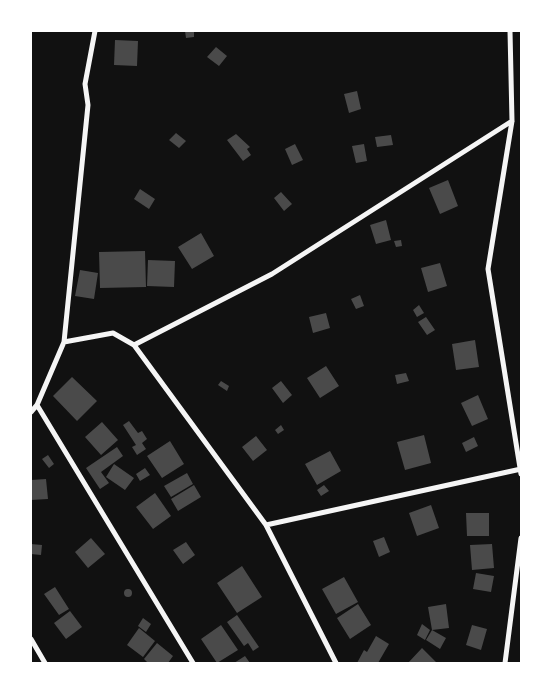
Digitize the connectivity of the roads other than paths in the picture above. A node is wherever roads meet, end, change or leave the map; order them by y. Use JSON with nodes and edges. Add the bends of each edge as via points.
{"nodes":[{"id":1,"x":95,"y":31,"type":"edge"},
{"id":2,"x":510,"y":31,"type":"edge"},
{"id":3,"x":512,"y":121,"type":"junction"},
{"id":4,"x":64,"y":342,"type":"junction"},
{"id":5,"x":134,"y":345,"type":"junction"},
{"id":6,"x":37,"y":405,"type":"junction"},
{"id":7,"x":31,"y":412,"type":"edge"},
{"id":8,"x":521,"y":469,"type":"edge"},
{"id":9,"x":521,"y":474,"type":"edge"},
{"id":10,"x":266,"y":525,"type":"junction"},
{"id":11,"x":521,"y":538,"type":"edge"},
{"id":12,"x":516,"y":571,"type":"junction"},
{"id":13,"x":521,"y":577,"type":"edge"},
{"id":14,"x":31,"y":639,"type":"edge"},
{"id":15,"x":45,"y":663,"type":"edge"},
{"id":16,"x":193,"y":663,"type":"edge"},
{"id":17,"x":336,"y":663,"type":"edge"},
{"id":18,"x":505,"y":663,"type":"edge"}],
"edges":[{"from":1,"to":4,"type":"street","via":[[85,84],[88,105]]},
{"from":2,"to":3,"type":"street"},
{"from":3,"to":5,"type":"street","via":[[272,274]]},
{"from":3,"to":8,"type":"street","via":[[488,269]]},
{"from":4,"to":5,"type":"street","via":[[113,333]]},
{"from":4,"to":6,"type":"street"},
{"from":5,"to":10,"type":"street"},
{"from":6,"to":7,"type":"street"},
{"from":6,"to":16,"type":"street"},
{"from":8,"to":9,"type":"street"},
{"from":8,"to":10,"type":"street"},
{"from":10,"to":17,"type":"street"},
{"from":11,"to":12,"type":"street"},
{"from":12,"to":13,"type":"street"},
{"from":12,"to":18,"type":"street"},
{"from":14,"to":15,"type":"street"}]}
